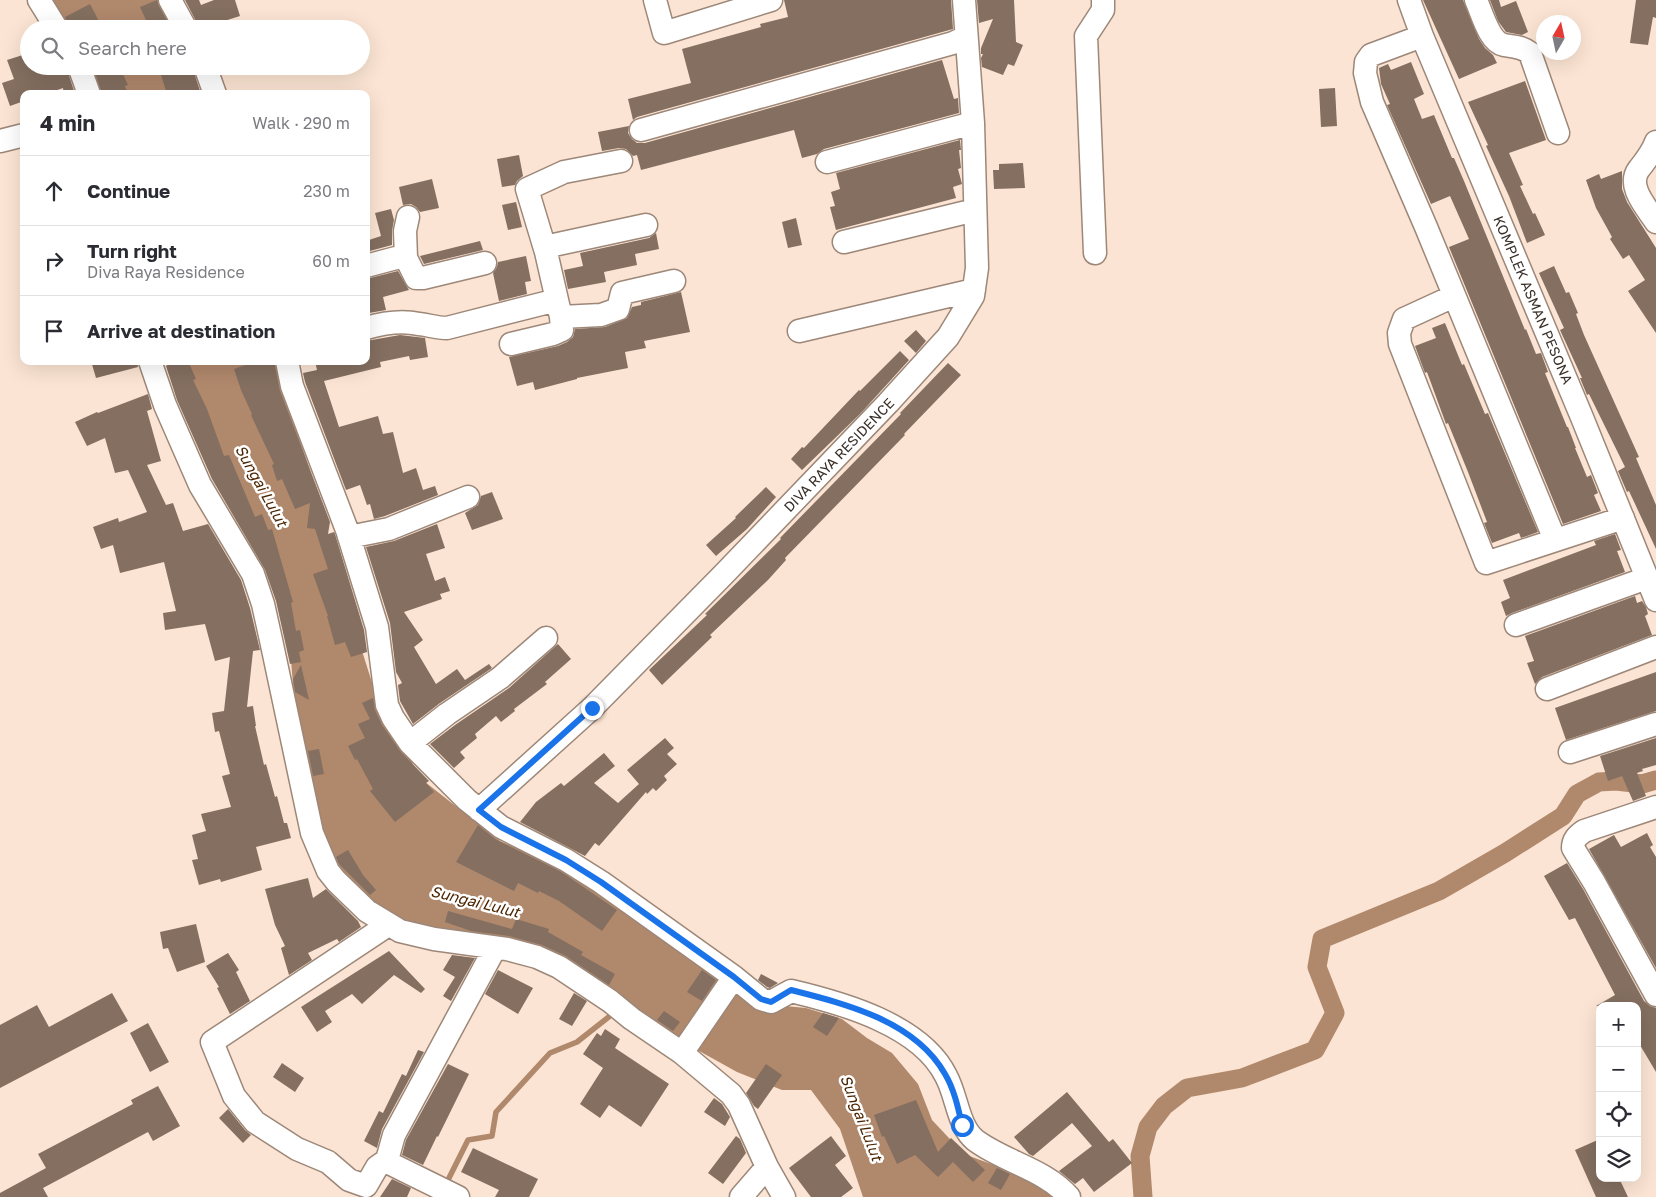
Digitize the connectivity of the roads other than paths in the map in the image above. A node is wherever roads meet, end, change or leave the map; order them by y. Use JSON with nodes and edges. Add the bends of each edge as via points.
{"nodes":[{"id":1,"x":39,"y":0,"type":"edge"},
{"id":2,"x":170,"y":0,"type":"edge"},
{"id":3,"x":655,"y":0,"type":"edge"},
{"id":4,"x":771,"y":0,"type":"edge"},
{"id":5,"x":964,"y":0,"type":"edge"},
{"id":6,"x":1103,"y":0,"type":"edge"},
{"id":7,"x":1409,"y":0,"type":"edge"},
{"id":8,"x":1476,"y":0,"type":"edge"},
{"id":9,"x":51,"y":20,"type":"edge"},
{"id":10,"x":181,"y":20,"type":"edge"},
{"id":11,"x":1422,"y":36,"type":"junction"},
{"id":12,"x":966,"y":37,"type":"junction"},
{"id":13,"x":82,"y":75,"type":"edge"},
{"id":14,"x":208,"y":75,"type":"edge"},
{"id":15,"x":88,"y":90,"type":"edge"},
{"id":16,"x":214,"y":90,"type":"edge"},
{"id":17,"x":972,"y":123,"type":"junction"},
{"id":18,"x":641,"y":130,"type":"dead end"},
{"id":19,"x":1558,"y":133,"type":"dead end"},
{"id":20,"x":20,"y":136,"type":"edge"},
{"id":21,"x":0,"y":141,"type":"edge"},
{"id":22,"x":1656,"y":142,"type":"edge"},
{"id":23,"x":621,"y":161,"type":"dead end"},
{"id":24,"x":827,"y":162,"type":"dead end"},
{"id":25,"x":975,"y":210,"type":"junction"},
{"id":26,"x":416,"y":218,"type":"dead end"},
{"id":27,"x":1656,"y":222,"type":"edge"},
{"id":28,"x":646,"y":225,"type":"dead end"},
{"id":29,"x":844,"y":242,"type":"dead end"},
{"id":30,"x":546,"y":252,"type":"junction"},
{"id":31,"x":1095,"y":253,"type":"dead end"},
{"id":32,"x":406,"y":254,"type":"junction"},
{"id":33,"x":485,"y":263,"type":"dead end"},
{"id":34,"x":370,"y":265,"type":"edge"},
{"id":35,"x":674,"y":281,"type":"dead end"},
{"id":36,"x":974,"y":290,"type":"junction"},
{"id":37,"x":1454,"y":296,"type":"junction"},
{"id":38,"x":559,"y":309,"type":"junction"},
{"id":39,"x":370,"y":327,"type":"edge"},
{"id":40,"x":799,"y":331,"type":"dead end"},
{"id":41,"x":511,"y":344,"type":"dead end"},
{"id":42,"x":151,"y":365,"type":"edge"},
{"id":43,"x":288,"y":365,"type":"edge"},
{"id":44,"x":468,"y":497,"type":"dead end"},
{"id":45,"x":1623,"y":518,"type":"junction"},
{"id":46,"x":349,"y":537,"type":"junction"},
{"id":47,"x":1555,"y":540,"type":"junction"},
{"id":48,"x":1647,"y":578,"type":"junction"},
{"id":49,"x":1656,"y":600,"type":"edge"},
{"id":50,"x":1516,"y":625,"type":"dead end"},
{"id":51,"x":546,"y":638,"type":"dead end"},
{"id":52,"x":1656,"y":647,"type":"edge"},
{"id":53,"x":1547,"y":690,"type":"dead end"},
{"id":54,"x":1656,"y":724,"type":"edge"},
{"id":55,"x":410,"y":742,"type":"junction"},
{"id":56,"x":1570,"y":752,"type":"dead end"},
{"id":57,"x":479,"y":810,"type":"junction"},
{"id":58,"x":1653,"y":816,"type":"edge"},
{"id":59,"x":388,"y":925,"type":"junction"},
{"id":60,"x":495,"y":948,"type":"junction"},
{"id":61,"x":734,"y":979,"type":"junction"},
{"id":62,"x":1656,"y":995,"type":"edge"},
{"id":63,"x":683,"y":1050,"type":"junction"},
{"id":64,"x":387,"y":1160,"type":"junction"},
{"id":65,"x":767,"y":1167,"type":"junction"},
{"id":66,"x":448,"y":1192,"type":"edge"},
{"id":67,"x":742,"y":1197,"type":"edge"},
{"id":68,"x":784,"y":1197,"type":"edge"},
{"id":69,"x":1069,"y":1197,"type":"edge"}],
"edges":[{"from":1,"to":9,"type":"street"},
{"from":2,"to":10,"type":"street"},
{"from":3,"to":4,"type":"street","via":[[664,33]]},
{"from":5,"to":12,"type":"street","name":"DIVA RAYA RESIDENCE"},
{"from":6,"to":31,"type":"street","via":[[1103,10],[1086,36]]},
{"from":7,"to":11,"type":"street","name":"KOMPLEK ASMAN PESONA"},
{"from":8,"to":19,"type":"street","via":[[1495,41],[1530,53]]},
{"from":11,"to":37,"type":"street","via":[[1371,55],[1366,62],[1365,73],[1372,102]]},
{"from":11,"to":45,"type":"street","name":"KOMPLEK ASMAN PESONA"},
{"from":12,"to":17,"type":"street","name":"DIVA RAYA RESIDENCE"},
{"from":12,"to":18,"type":"street"},
{"from":13,"to":15,"type":"street"},
{"from":14,"to":16,"type":"street"},
{"from":17,"to":24,"type":"street"},
{"from":17,"to":25,"type":"street","name":"DIVA RAYA RESIDENCE"},
{"from":20,"to":21,"type":"street"},
{"from":22,"to":27,"type":"street","via":[[1634,182]]},
{"from":23,"to":30,"type":"street","via":[[564,172],[527,189]]},
{"from":25,"to":29,"type":"street"},
{"from":25,"to":36,"type":"street","name":"DIVA RAYA RESIDENCE","via":[[977,268]]},
{"from":26,"to":32,"type":"street"},
{"from":28,"to":30,"type":"street","via":[[549,246]]},
{"from":30,"to":38,"type":"street"},
{"from":32,"to":33,"type":"street","via":[[416,278]]},
{"from":32,"to":34,"type":"street"},
{"from":35,"to":38,"type":"street","via":[[622,292],[618,309],[601,315]]},
{"from":36,"to":40,"type":"street"},
{"from":36,"to":57,"type":"street","name":"DIVA RAYA RESIDENCE","via":[[948,337],[888,403],[592,708]]},
{"from":37,"to":47,"type":"street"},
{"from":37,"to":47,"type":"street","via":[[1404,319],[1399,333],[1400,344],[1486,563]]},
{"from":38,"to":39,"type":"street","via":[[447,328],[399,322]]},
{"from":38,"to":41,"type":"street","via":[[562,330]]},
{"from":42,"to":59,"type":"street","via":[[200,485],[255,581],[269,631],[312,833],[320,853],[336,881],[367,911]]},
{"from":43,"to":46,"type":"street","via":[[292,386]]},
{"from":44,"to":46,"type":"street","via":[[389,529]]},
{"from":45,"to":47,"type":"street"},
{"from":45,"to":48,"type":"street","name":"KOMPLEK ASMAN PESONA"},
{"from":46,"to":55,"type":"street","via":[[377,627],[388,705]]},
{"from":48,"to":49,"type":"street","name":"KOMPLEK ASMAN PESONA"},
{"from":48,"to":50,"type":"street"},
{"from":51,"to":55,"type":"street","via":[[500,678]]},
{"from":52,"to":53,"type":"street"},
{"from":54,"to":56,"type":"street"},
{"from":55,"to":57,"type":"street"},
{"from":57,"to":61,"type":"street","via":[[501,827],[601,882]]},
{"from":58,"to":62,"type":"street","via":[[1584,831],[1573,842],[1573,848]]},
{"from":59,"to":60,"type":"street","via":[[410,934]]},
{"from":59,"to":64,"type":"street","via":[[212,1042],[234,1096],[255,1122],[297,1149],[328,1162],[349,1180],[366,1186],[377,1167]]},
{"from":60,"to":63,"type":"street","via":[[537,956],[559,967],[632,1019]]},
{"from":60,"to":64,"type":"street","via":[[394,1134]]},
{"from":61,"to":63,"type":"street"},
{"from":61,"to":69,"type":"street","via":[[761,999],[771,1002],[791,990],[836,1002],[889,1024],[913,1039],[936,1060],[946,1075],[962,1125],[975,1140],[1048,1180]]},
{"from":63,"to":65,"type":"street","via":[[739,1105]]},
{"from":64,"to":66,"type":"street"},
{"from":65,"to":67,"type":"street"},
{"from":65,"to":68,"type":"street"}]}
